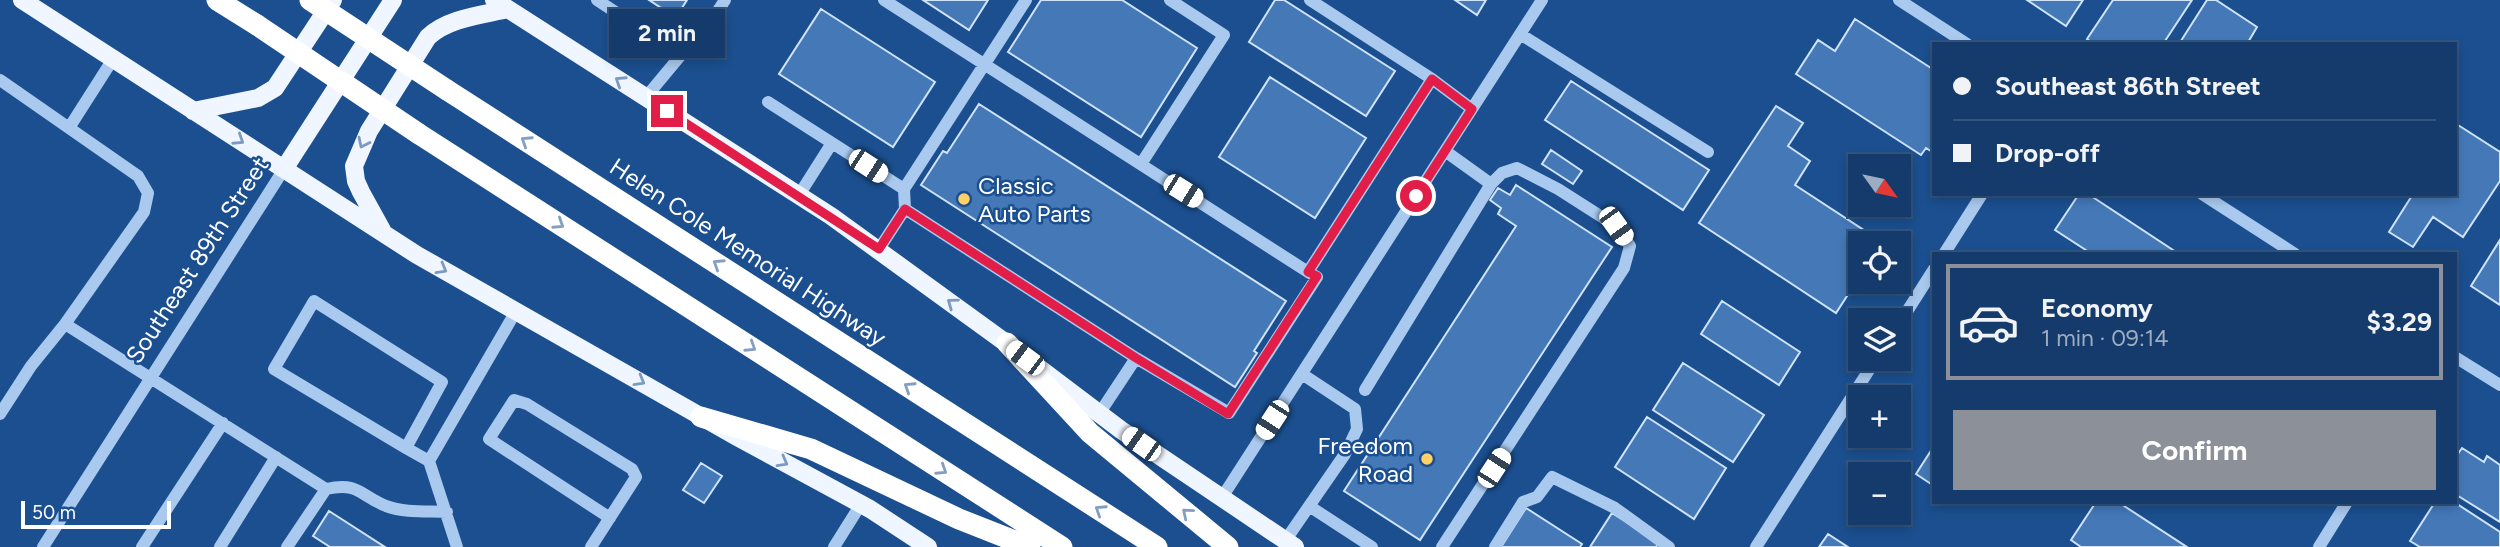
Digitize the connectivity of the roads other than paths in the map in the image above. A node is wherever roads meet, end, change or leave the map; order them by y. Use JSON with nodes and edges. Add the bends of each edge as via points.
{"nodes":[{"id":1,"x":22,"y":0,"type":"edge"},
{"id":2,"x":217,"y":0,"type":"edge"},
{"id":3,"x":310,"y":0,"type":"edge"},
{"id":4,"x":334,"y":0,"type":"edge"},
{"id":5,"x":393,"y":0,"type":"edge"},
{"id":6,"x":597,"y":0,"type":"edge"},
{"id":7,"x":725,"y":0,"type":"edge"},
{"id":8,"x":884,"y":0,"type":"edge"},
{"id":9,"x":1026,"y":0,"type":"edge"},
{"id":10,"x":1170,"y":0,"type":"edge"},
{"id":11,"x":1310,"y":0,"type":"edge"},
{"id":12,"x":1542,"y":0,"type":"edge"},
{"id":13,"x":1899,"y":0,"type":"edge"},
{"id":14,"x":501,"y":5,"type":"edge"},
{"id":15,"x":1520,"y":34,"type":"junction"},
{"id":16,"x":1964,"y":42,"type":"edge"},
{"id":17,"x":681,"y":55,"type":"junction"},
{"id":18,"x":113,"y":59,"type":"junction"},
{"id":19,"x":985,"y":65,"type":"junction"},
{"id":20,"x":1432,"y":79,"type":"junction"},
{"id":21,"x":0,"y":80,"type":"edge"},
{"id":22,"x":646,"y":97,"type":"junction"},
{"id":23,"x":768,"y":102,"type":"dead end"},
{"id":24,"x":1472,"y":109,"type":"junction"},
{"id":25,"x":193,"y":111,"type":"junction"},
{"id":26,"x":69,"y":128,"type":"junction"},
{"id":27,"x":832,"y":143,"type":"junction"},
{"id":28,"x":1445,"y":151,"type":"junction"},
{"id":29,"x":1708,"y":152,"type":"dead end"},
{"id":30,"x":1141,"y":164,"type":"junction"},
{"id":31,"x":285,"y":169,"type":"junction"},
{"id":32,"x":1491,"y":184,"type":"junction"},
{"id":33,"x":904,"y":189,"type":"junction"},
{"id":34,"x":799,"y":195,"type":"junction"},
{"id":35,"x":1981,"y":196,"type":"edge"},
{"id":36,"x":2205,"y":196,"type":"edge"},
{"id":37,"x":905,"y":209,"type":"junction"},
{"id":38,"x":384,"y":233,"type":"junction"},
{"id":39,"x":879,"y":249,"type":"junction"},
{"id":40,"x":1945,"y":252,"type":"edge"},
{"id":41,"x":2292,"y":252,"type":"edge"},
{"id":42,"x":1308,"y":272,"type":"junction"},
{"id":43,"x":1932,"y":272,"type":"edge"},
{"id":44,"x":1909,"y":308,"type":"edge"},
{"id":45,"x":516,"y":311,"type":"junction"},
{"id":46,"x":65,"y":324,"type":"junction"},
{"id":47,"x":1007,"y":343,"type":"junction"},
{"id":48,"x":1136,"y":358,"type":"junction"},
{"id":49,"x":2457,"y":358,"type":"edge"},
{"id":50,"x":1868,"y":371,"type":"edge"},
{"id":51,"x":1302,"y":374,"type":"junction"},
{"id":52,"x":150,"y":380,"type":"junction"},
{"id":53,"x":2500,"y":385,"type":"edge"},
{"id":54,"x":1366,"y":390,"type":"dead end"},
{"id":55,"x":0,"y":414,"type":"edge"},
{"id":56,"x":1099,"y":414,"type":"junction"},
{"id":57,"x":701,"y":416,"type":"junction"},
{"id":58,"x":223,"y":423,"type":"junction"},
{"id":59,"x":406,"y":448,"type":"junction"},
{"id":60,"x":276,"y":457,"type":"junction"},
{"id":61,"x":429,"y":461,"type":"junction"},
{"id":62,"x":326,"y":489,"type":"junction"},
{"id":63,"x":1221,"y":499,"type":"junction"},
{"id":64,"x":861,"y":504,"type":"junction"},
{"id":65,"x":2346,"y":504,"type":"edge"},
{"id":66,"x":1309,"y":506,"type":"junction"},
{"id":67,"x":446,"y":512,"type":"junction"},
{"id":68,"x":610,"y":517,"type":"junction"},
{"id":69,"x":1290,"y":544,"type":"edge"},
{"id":70,"x":43,"y":547,"type":"edge"},
{"id":71,"x":142,"y":547,"type":"edge"},
{"id":72,"x":220,"y":547,"type":"edge"},
{"id":73,"x":287,"y":547,"type":"edge"},
{"id":74,"x":457,"y":547,"type":"edge"},
{"id":75,"x":592,"y":547,"type":"edge"},
{"id":76,"x":834,"y":547,"type":"edge"},
{"id":77,"x":928,"y":547,"type":"edge"},
{"id":78,"x":1030,"y":547,"type":"edge"},
{"id":79,"x":1062,"y":547,"type":"edge"},
{"id":80,"x":1157,"y":547,"type":"edge"},
{"id":81,"x":1228,"y":547,"type":"edge"},
{"id":82,"x":1372,"y":547,"type":"edge"},
{"id":83,"x":1443,"y":547,"type":"edge"},
{"id":84,"x":1495,"y":547,"type":"edge"},
{"id":85,"x":1669,"y":547,"type":"edge"},
{"id":86,"x":1756,"y":547,"type":"edge"},
{"id":87,"x":2319,"y":547,"type":"edge"}],
"edges":[{"from":1,"to":18,"type":"main road"},
{"from":2,"to":79,"type":"highway","one_way":true,"bridge":true},
{"from":80,"to":3,"type":"highway","name":"Helen Cole Memorial Highway","one_way":true,"bridge":true},
{"from":4,"to":25,"type":"main road","via":[[275,89],[258,98]]},
{"from":5,"to":31,"type":"main road","name":"Southeast 89th Street"},
{"from":6,"to":17,"type":"street"},
{"from":7,"to":17,"type":"street","via":[[702,35]]},
{"from":8,"to":19,"type":"street"},
{"from":9,"to":19,"type":"street"},
{"from":10,"to":30,"type":"street","via":[[1224,35]]},
{"from":11,"to":20,"type":"street"},
{"from":12,"to":15,"type":"street"},
{"from":13,"to":16,"type":"street"},
{"from":22,"to":14,"type":"main road","one_way":true},
{"from":14,"to":38,"type":"main road","one_way":true,"via":[[434,31],[369,131],[354,166],[356,181]]},
{"from":15,"to":24,"type":"street"},
{"from":15,"to":29,"type":"street"},
{"from":17,"to":22,"type":"street"},
{"from":18,"to":25,"type":"main road"},
{"from":18,"to":26,"type":"street"},
{"from":19,"to":30,"type":"street"},
{"from":19,"to":33,"type":"street"},
{"from":20,"to":24,"type":"street"},
{"from":20,"to":42,"type":"street"},
{"from":21,"to":26,"type":"street"},
{"from":22,"to":34,"type":"main road"},
{"from":23,"to":27,"type":"street"},
{"from":24,"to":28,"type":"street"},
{"from":25,"to":31,"type":"main road","one_way":true},
{"from":26,"to":46,"type":"street","via":[[138,176],[148,193],[144,212]]},
{"from":27,"to":33,"type":"street"},
{"from":27,"to":34,"type":"street"},
{"from":28,"to":32,"type":"street"},
{"from":28,"to":51,"type":"street"},
{"from":30,"to":42,"type":"street"},
{"from":31,"to":38,"type":"main road"},
{"from":31,"to":52,"type":"street","name":"Southeast 89th Street"},
{"from":32,"to":54,"type":"street"},
{"from":32,"to":83,"type":"street","via":[[1517,168],[1616,226],[1630,246],[1624,268]]},
{"from":33,"to":37,"type":"street"},
{"from":34,"to":39,"type":"main road"},
{"from":35,"to":40,"type":"street"},
{"from":36,"to":41,"type":"street"},
{"from":37,"to":39,"type":"street"},
{"from":37,"to":48,"type":"street"},
{"from":38,"to":45,"type":"main road","one_way":true},
{"from":47,"to":39,"type":"main road","one_way":true},
{"from":42,"to":48,"type":"street","via":[[1317,276],[1228,414]]},
{"from":43,"to":44,"type":"street"},
{"from":45,"to":57,"type":"main road","one_way":true},
{"from":45,"to":61,"type":"street"},
{"from":46,"to":52,"type":"street"},
{"from":46,"to":55,"type":"street","via":[[30,366]]},
{"from":47,"to":56,"type":"main road"},
{"from":81,"to":47,"type":"highway","one_way":true,"via":[[1090,433]]},
{"from":48,"to":56,"type":"street"},
{"from":49,"to":53,"type":"street"},
{"from":50,"to":86,"type":"street"},
{"from":51,"to":63,"type":"street"},
{"from":51,"to":66,"type":"street","via":[[1355,409],[1357,429]]},
{"from":52,"to":58,"type":"street"},
{"from":52,"to":70,"type":"street","name":"Southeast 89th Street"},
{"from":56,"to":63,"type":"main road"},
{"from":57,"to":64,"type":"main road","one_way":true},
{"from":57,"to":78,"type":"highway","via":[[811,449]]},
{"from":58,"to":60,"type":"street"},
{"from":58,"to":71,"type":"street"},
{"from":59,"to":59,"type":"street","via":[[442,382],[314,301],[274,369]]},
{"from":59,"to":61,"type":"street"},
{"from":60,"to":62,"type":"street"},
{"from":60,"to":72,"type":"street"},
{"from":61,"to":67,"type":"street"},
{"from":62,"to":67,"type":"street","via":[[345,485],[385,506]]},
{"from":62,"to":73,"type":"street"},
{"from":63,"to":69,"type":"main road"},
{"from":64,"to":76,"type":"street"},
{"from":64,"to":77,"type":"main road"},
{"from":65,"to":87,"type":"street"},
{"from":66,"to":69,"type":"street"},
{"from":66,"to":82,"type":"street"},
{"from":67,"to":74,"type":"street"},
{"from":68,"to":68,"type":"street","via":[[636,477],[632,469],[514,400],[489,439]]},
{"from":68,"to":75,"type":"street"},
{"from":84,"to":85,"type":"street","via":[[1523,502],[1537,497],[1552,477],[1615,508]]}]}
